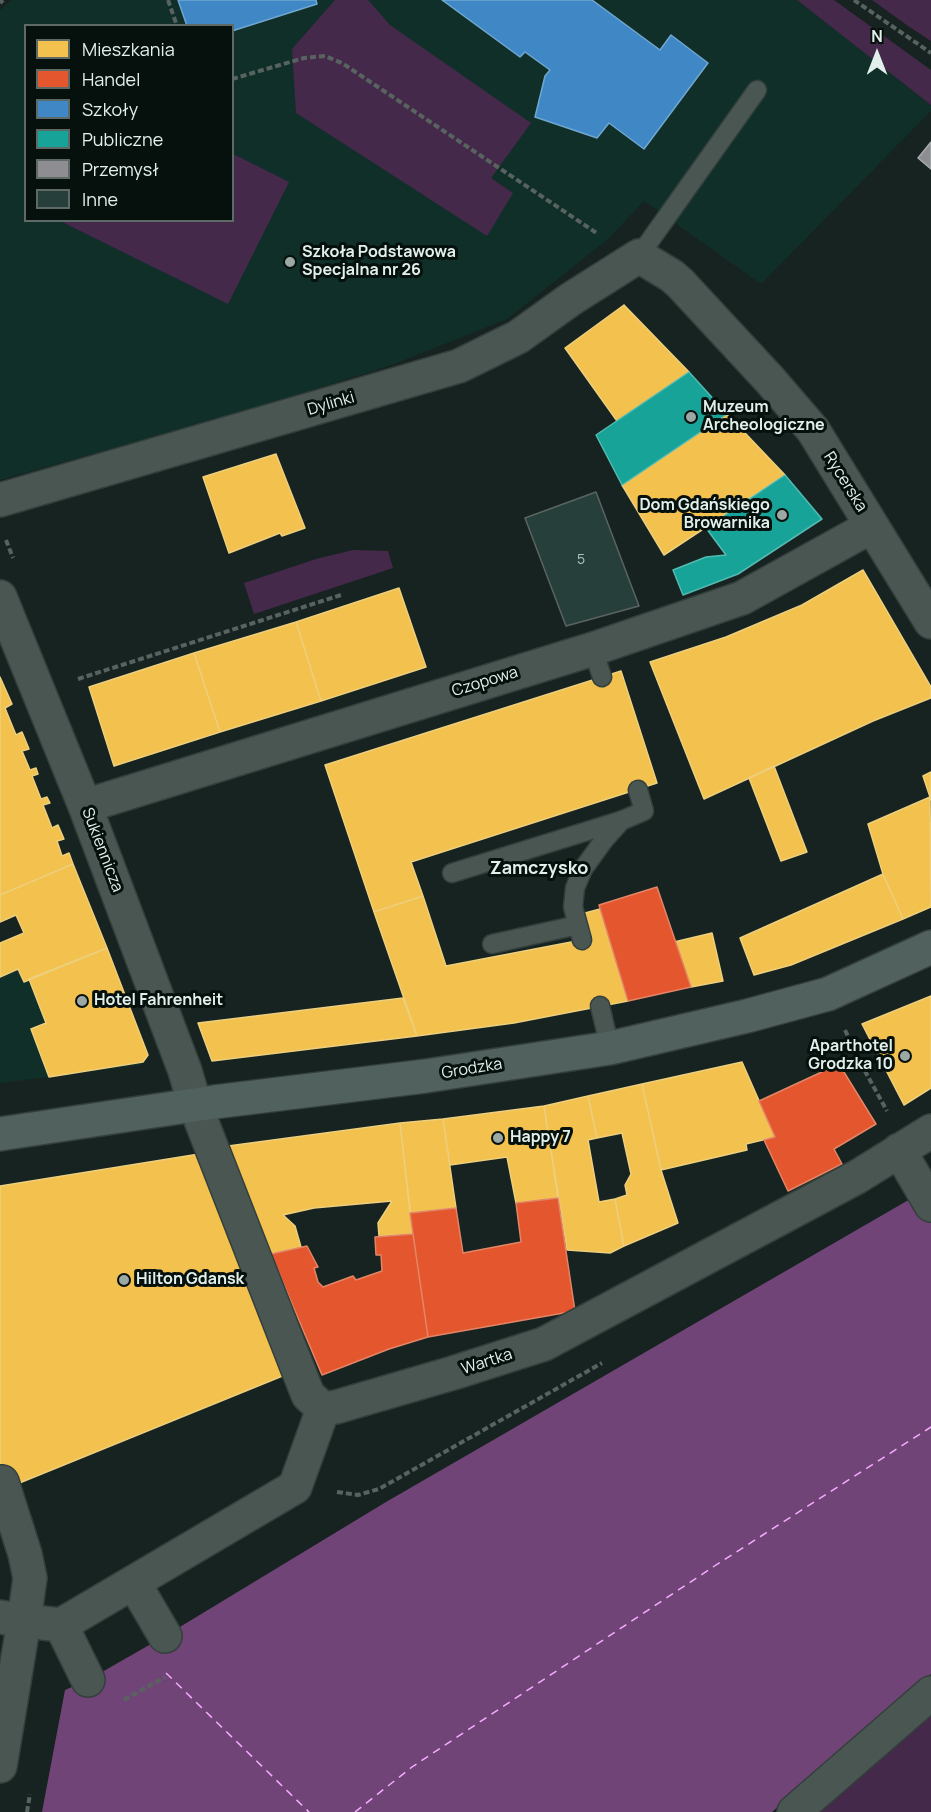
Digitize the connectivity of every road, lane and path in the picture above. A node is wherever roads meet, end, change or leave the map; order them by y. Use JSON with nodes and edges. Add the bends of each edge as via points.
{"nodes":[{"id":1,"x":168,"y":0,"type":"edge"},
{"id":2,"x":854,"y":0,"type":"edge"},
{"id":3,"x":176,"y":24,"type":"edge"},
{"id":4,"x":931,"y":52,"type":"edge"},
{"id":5,"x":234,"y":78,"type":"edge"},
{"id":6,"x":757,"y":90,"type":"dead end"},
{"id":7,"x":607,"y":240,"type":"dead end"},
{"id":8,"x":639,"y":256,"type":"junction"},
{"id":9,"x":0,"y":500,"type":"edge"},
{"id":10,"x":872,"y":526,"type":"junction"},
{"id":11,"x":341,"y":594,"type":"dead end"},
{"id":12,"x":0,"y":597,"type":"edge"},
{"id":13,"x":931,"y":622,"type":"edge"},
{"id":14,"x":72,"y":681,"type":"dead end"},
{"id":15,"x":638,"y":790,"type":"dead end"},
{"id":16,"x":85,"y":806,"type":"junction"},
{"id":17,"x":623,"y":820,"type":"junction"},
{"id":18,"x":452,"y":873,"type":"dead end"},
{"id":19,"x":492,"y":944,"type":"dead end"},
{"id":20,"x":931,"y":947,"type":"edge"},
{"id":21,"x":600,"y":1006,"type":"dead end"},
{"id":22,"x":843,"y":1025,"type":"dead end"},
{"id":23,"x":610,"y":1048,"type":"junction"},
{"id":24,"x":883,"y":1103,"type":"dead end"},
{"id":25,"x":195,"y":1106,"type":"junction"},
{"id":26,"x":0,"y":1134,"type":"edge"},
{"id":27,"x":918,"y":1151,"type":"edge"},
{"id":28,"x":931,"y":1205,"type":"edge"},
{"id":29,"x":323,"y":1409,"type":"junction"},
{"id":30,"x":2,"y":1482,"type":"dead end"},
{"id":31,"x":134,"y":1583,"type":"junction"},
{"id":32,"x":32,"y":1622,"type":"edge"},
{"id":33,"x":165,"y":1636,"type":"joint"},
{"id":34,"x":88,"y":1680,"type":"joint"},
{"id":35,"x":931,"y":1693,"type":"edge"},
{"id":36,"x":0,"y":1766,"type":"edge"},
{"id":37,"x":794,"y":1812,"type":"edge"}],
"edges":[{"from":1,"to":3,"type":"path"},
{"from":2,"to":4,"type":"path"},
{"from":5,"to":7,"type":"path","via":[[304,58],[325,56],[342,63]]},
{"from":6,"to":8,"type":"lane"},
{"from":8,"to":9,"type":"street","name":"Dylinki","via":[[518,337],[459,366]]},
{"from":8,"to":10,"type":"street","name":"Rycerska","via":[[680,283],[770,380],[813,430]]},
{"from":10,"to":13,"type":"street","name":"Rycerska"},
{"from":10,"to":16,"type":"street","name":"Czopowa","via":[[742,598],[598,663]]},
{"from":11,"to":14,"type":"path"},
{"from":12,"to":16,"type":"street","name":"Sukiennicza"},
{"from":15,"to":17,"type":"lane","via":[[644,811]]},
{"from":16,"to":25,"type":"street","name":"Sukiennicza"},
{"from":17,"to":18,"type":"lane"},
{"from":17,"to":19,"type":"lane","via":[[583,869],[575,888],[573,906],[580,932]]},
{"from":20,"to":23,"type":"street","name":"Grodzka","via":[[828,994]]},
{"from":21,"to":23,"type":"lane"},
{"from":22,"to":24,"type":"path"},
{"from":23,"to":25,"type":"street","name":"Grodzka"},
{"from":25,"to":26,"type":"street","name":"Grodzka"},
{"from":25,"to":29,"type":"street","via":[[308,1395]]},
{"from":27,"to":28,"type":"street"},
{"from":27,"to":29,"type":"street","name":"Wartka","via":[[857,1177],[544,1344]]},
{"from":29,"to":31,"type":"street","via":[[295,1487]]},
{"from":30,"to":32,"type":"street","via":[[25,1554]]},
{"from":31,"to":32,"type":"street"},
{"from":31,"to":33,"type":"street"},
{"from":32,"to":34,"type":"street"},
{"from":32,"to":36,"type":"street","via":[[15,1672]]},
{"from":33,"to":34,"type":"path","via":[[184,1666],[107,1709]]},
{"from":35,"to":37,"type":"street"}]}
